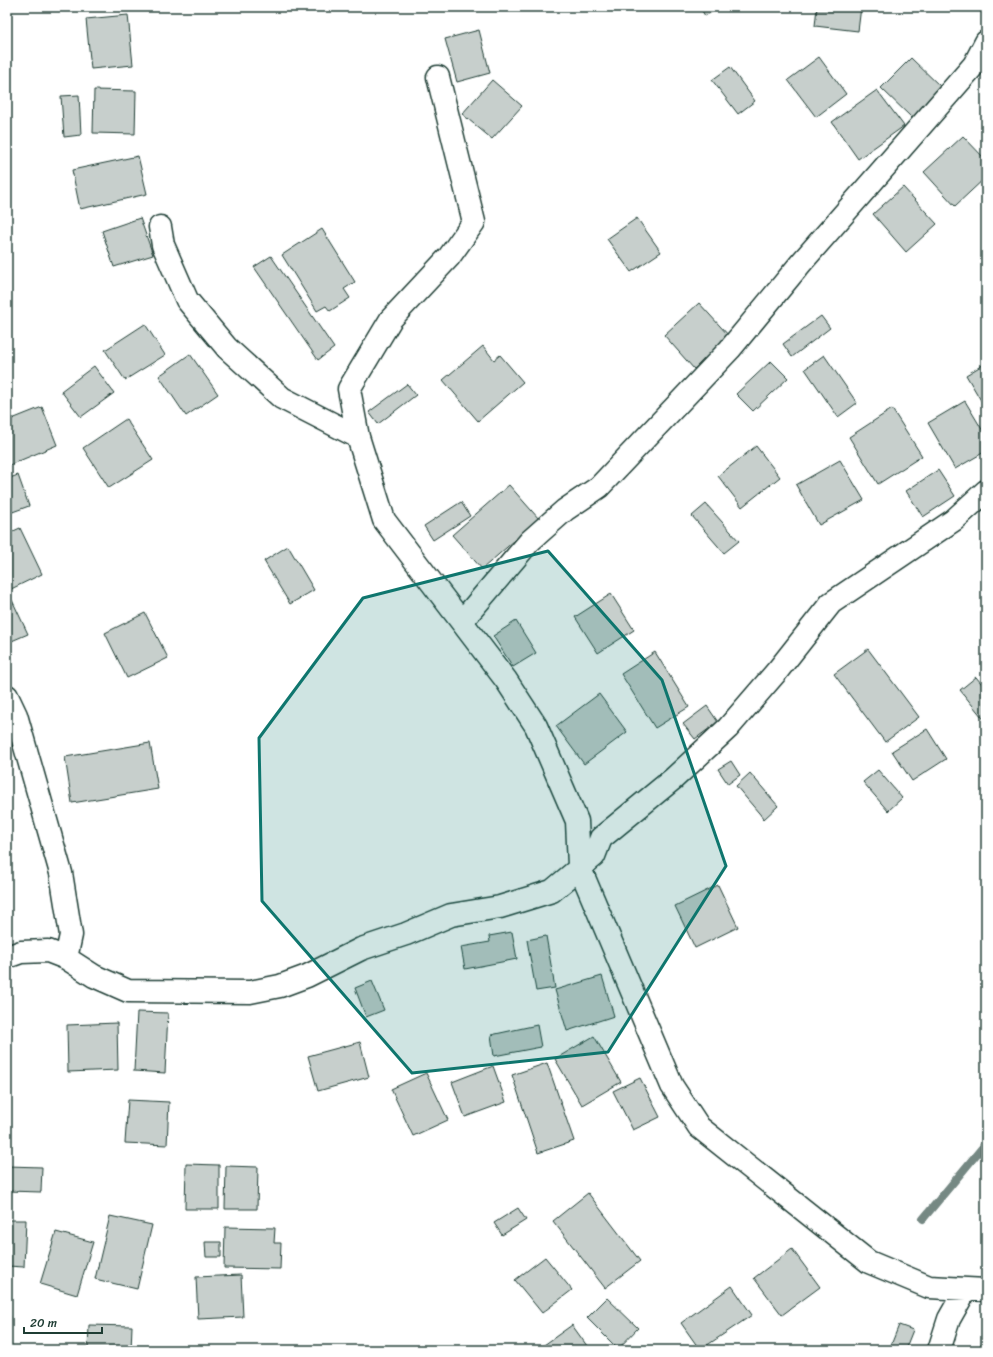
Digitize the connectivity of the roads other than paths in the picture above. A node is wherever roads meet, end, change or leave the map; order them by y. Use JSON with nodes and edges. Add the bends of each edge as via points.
{"nodes":[{"id":1,"x":986,"y":42,"type":"edge"},
{"id":2,"x":980,"y":70,"type":"edge"},
{"id":3,"x":438,"y":77,"type":"dead end"},
{"id":4,"x":160,"y":227,"type":"dead end"},
{"id":5,"x":358,"y":437,"type":"junction"},
{"id":6,"x":986,"y":491,"type":"edge"},
{"id":7,"x":462,"y":621,"type":"junction"},
{"id":8,"x":7,"y":696,"type":"edge"},
{"id":9,"x":579,"y":866,"type":"junction"},
{"id":10,"x":7,"y":957,"type":"edge"},
{"id":11,"x":66,"y":958,"type":"junction"},
{"id":12,"x":976,"y":1289,"type":"edge"},
{"id":13,"x":939,"y":1350,"type":"edge"}],
"edges":[{"from":1,"to":2,"type":"street"},
{"from":2,"to":7,"type":"street","via":[[800,263],[730,348],[599,486],[565,510],[530,541]]},
{"from":3,"to":5,"type":"street","via":[[474,222],[449,257],[391,319],[349,389]]},
{"from":4,"to":5,"type":"street","via":[[163,245],[187,300],[227,348],[282,398]]},
{"from":5,"to":7,"type":"street","via":[[384,520]]},
{"from":6,"to":9,"type":"street","via":[[954,520],[831,603],[728,728],[673,779],[601,838],[594,856]]},
{"from":7,"to":9,"type":"street","via":[[536,726],[577,821]]},
{"from":8,"to":11,"type":"street","via":[[16,715],[61,873],[71,935]]},
{"from":9,"to":11,"type":"street","via":[[552,891],[500,907],[451,915],[361,949],[308,976],[280,986],[250,992],[128,991],[94,976]]},
{"from":9,"to":12,"type":"street","via":[[672,1086],[699,1127],[869,1262],[929,1287]]},
{"from":10,"to":11,"type":"street","via":[[21,952],[48,951]]},
{"from":12,"to":13,"type":"street","via":[[949,1320]]}]}
